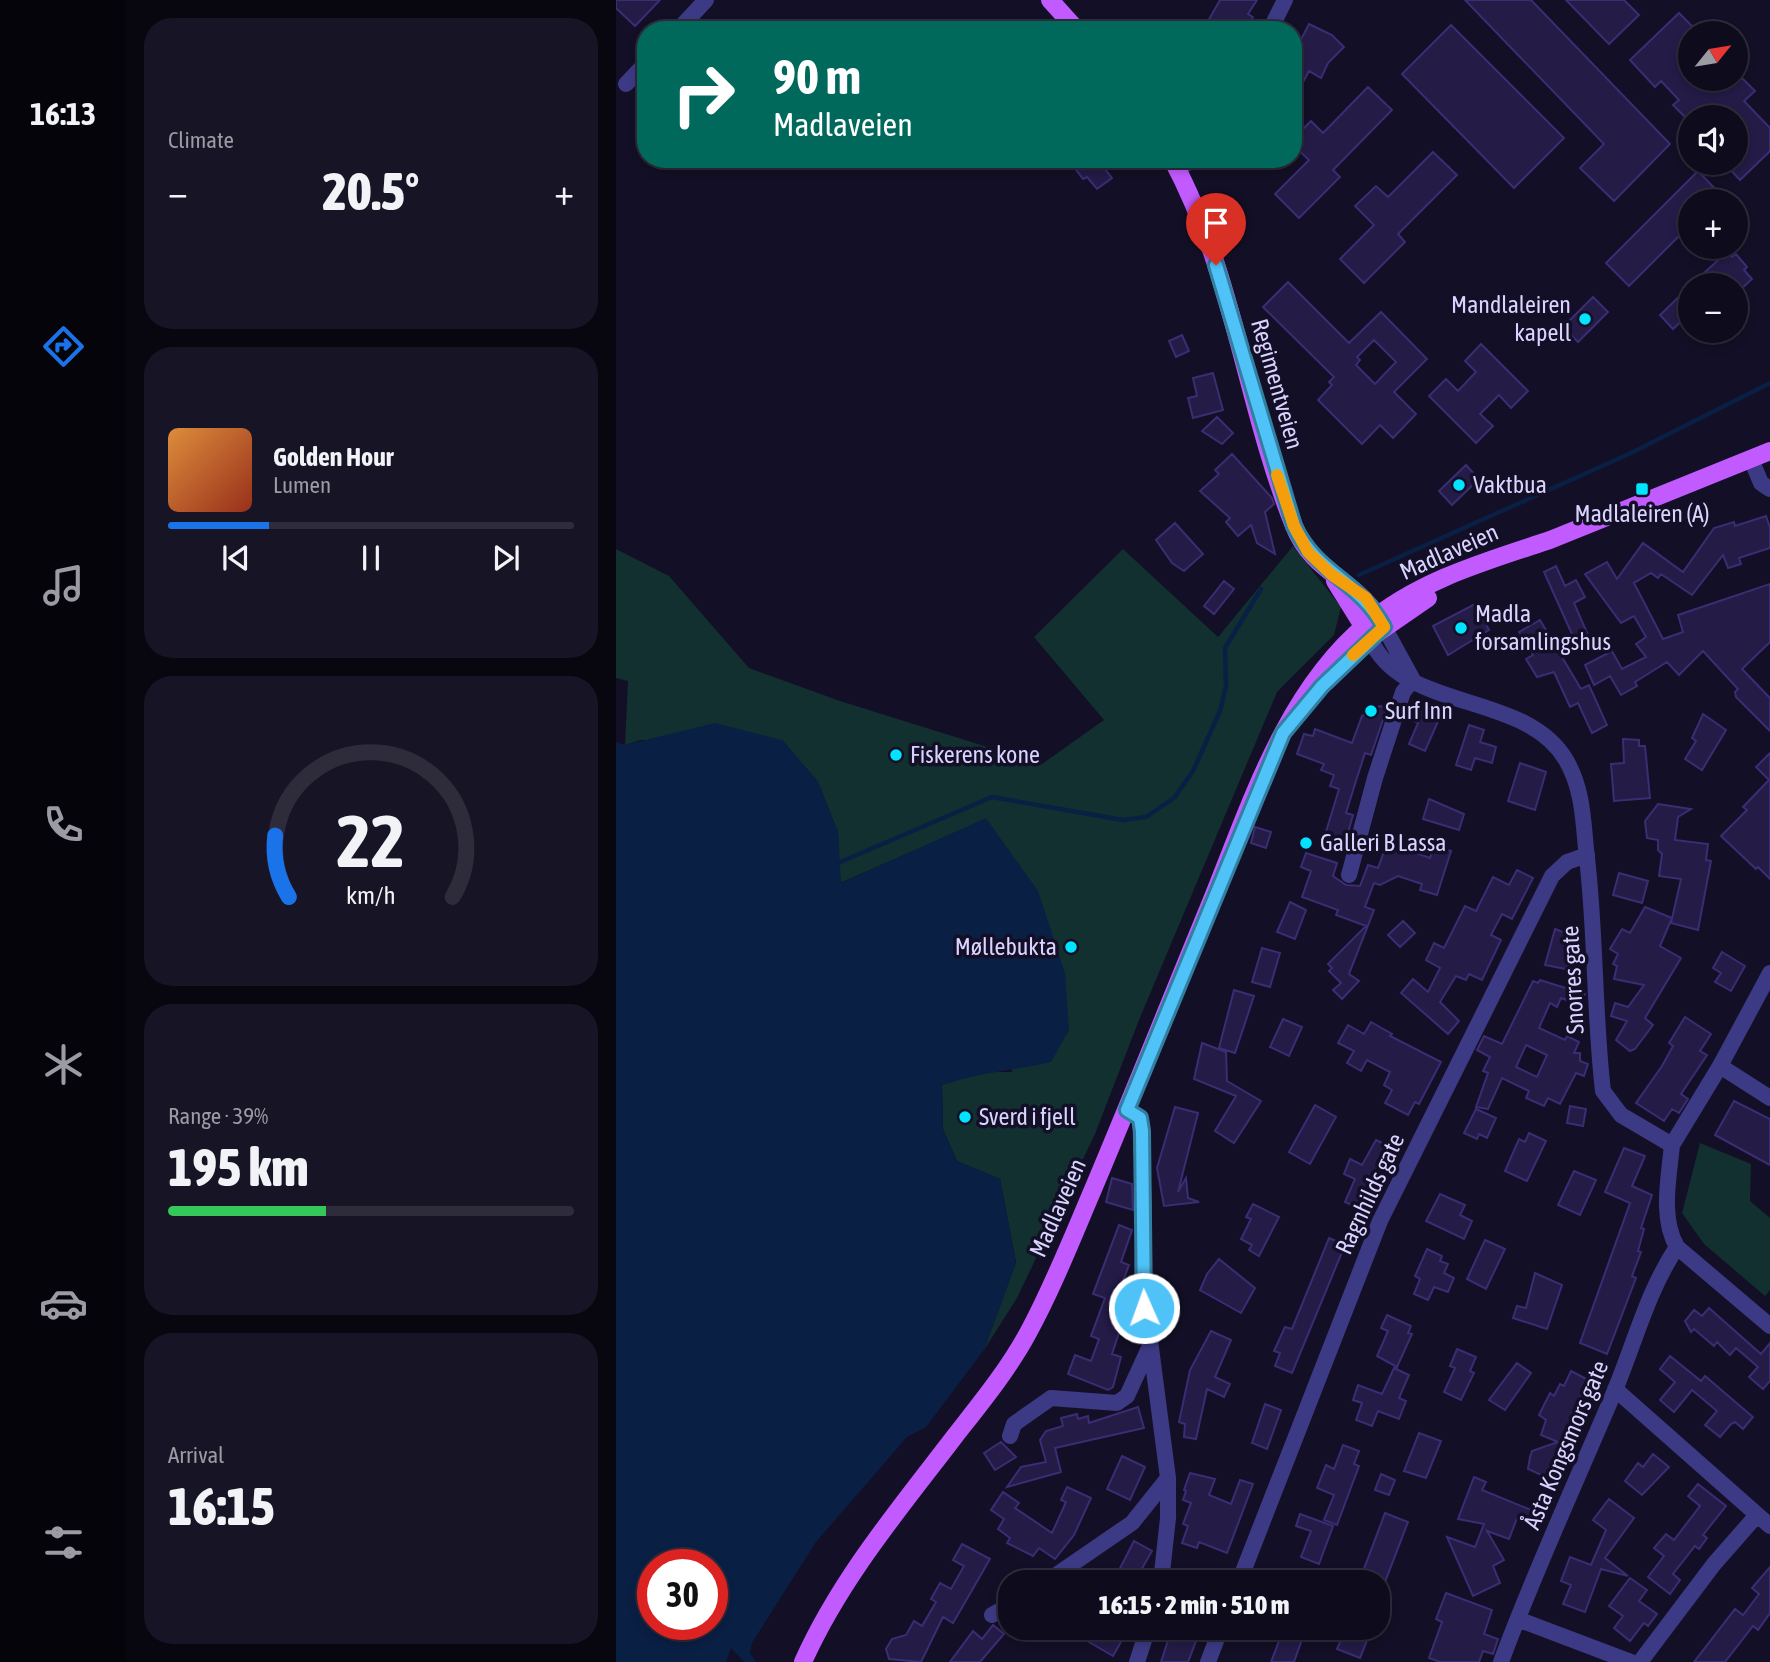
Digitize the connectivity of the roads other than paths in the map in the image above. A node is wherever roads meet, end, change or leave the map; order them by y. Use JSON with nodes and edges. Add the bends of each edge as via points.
{"nodes":[{"id":1,"x":706,"y":0,"type":"edge"},
{"id":2,"x":1050,"y":0,"type":"edge"},
{"id":3,"x":1285,"y":0,"type":"edge"},
{"id":4,"x":686,"y":21,"type":"edge"},
{"id":5,"x":1069,"y":21,"type":"edge"},
{"id":6,"x":1274,"y":21,"type":"edge"},
{"id":7,"x":637,"y":72,"type":"edge"},
{"id":8,"x":626,"y":84,"type":"dead end"},
{"id":9,"x":1176,"y":168,"type":"edge"},
{"id":10,"x":1770,"y":451,"type":"edge"},
{"id":11,"x":1751,"y":459,"type":"junction"},
{"id":12,"x":1770,"y":489,"type":"edge"},
{"id":13,"x":1374,"y":626,"type":"junction"},
{"id":14,"x":1413,"y":680,"type":"junction"},
{"id":15,"x":1587,"y":855,"type":"junction"},
{"id":16,"x":1349,"y":875,"type":"dead end"},
{"id":17,"x":1770,"y":973,"type":"edge"},
{"id":18,"x":1720,"y":1066,"type":"junction"},
{"id":19,"x":1770,"y":1098,"type":"edge"},
{"id":20,"x":1127,"y":1110,"type":"junction"},
{"id":21,"x":1672,"y":1145,"type":"junction"},
{"id":22,"x":1677,"y":1247,"type":"junction"},
{"id":23,"x":1770,"y":1326,"type":"edge"},
{"id":24,"x":1149,"y":1348,"type":"junction"},
{"id":25,"x":1615,"y":1390,"type":"junction"},
{"id":26,"x":1010,"y":1436,"type":"dead end"},
{"id":27,"x":1168,"y":1478,"type":"junction"},
{"id":28,"x":1764,"y":1520,"type":"edge"},
{"id":29,"x":1063,"y":1570,"type":"edge"},
{"id":30,"x":1162,"y":1570,"type":"edge"},
{"id":31,"x":1244,"y":1570,"type":"edge"},
{"id":32,"x":998,"y":1612,"type":"edge"},
{"id":33,"x":992,"y":1615,"type":"dead end"},
{"id":34,"x":1520,"y":1620,"type":"junction"},
{"id":35,"x":1144,"y":1640,"type":"edge"},
{"id":36,"x":1216,"y":1640,"type":"edge"},
{"id":37,"x":803,"y":1662,"type":"edge"},
{"id":38,"x":1137,"y":1662,"type":"edge"},
{"id":39,"x":1208,"y":1662,"type":"edge"},
{"id":40,"x":1502,"y":1662,"type":"edge"},
{"id":41,"x":1631,"y":1662,"type":"edge"},
{"id":42,"x":1640,"y":1662,"type":"edge"}],
"edges":[{"from":1,"to":4,"type":"street"},
{"from":2,"to":5,"type":"main road"},
{"from":3,"to":6,"type":"street"},
{"from":7,"to":8,"type":"street"},
{"from":9,"to":13,"type":"main road","name":"Regimentveien","via":[[1200,217],[1223,283],[1294,526],[1308,552],[1353,587]]},
{"from":10,"to":11,"type":"main road","name":"Madlaveien"},
{"from":11,"to":12,"type":"street","via":[[1761,482]]},
{"from":11,"to":13,"type":"main road","name":"Madlaveien","via":[[1458,572],[1405,597]]},
{"from":13,"to":14,"type":"street","name":"Snorres gate","via":[[1377,655],[1387,667]]},
{"from":13,"to":20,"type":"main road","name":"Madlaveien","via":[[1314,680],[1283,733]]},
{"from":14,"to":15,"type":"street","name":"Snorres gate","via":[[1520,721],[1553,743],[1576,782]]},
{"from":14,"to":16,"type":"street","via":[[1403,692]]},
{"from":15,"to":21,"type":"street","name":"Snorres gate","via":[[1604,1091],[1621,1115]]},
{"from":15,"to":31,"type":"street","name":"Ragnhilds gate","via":[[1567,862],[1552,876],[1380,1221]]},
{"from":17,"to":18,"type":"street"},
{"from":18,"to":19,"type":"street"},
{"from":18,"to":21,"type":"street"},
{"from":20,"to":24,"type":"street","via":[[1140,1118],[1142,1279]]},
{"from":20,"to":37,"type":"main road","name":"Madlaveien","via":[[1027,1335],[835,1598]]},
{"from":21,"to":22,"type":"street","via":[[1667,1220]]},
{"from":22,"to":23,"type":"street"},
{"from":22,"to":25,"type":"street","name":"Åsta Kongsmors gate","via":[[1660,1272]]},
{"from":24,"to":26,"type":"street","via":[[1127,1396],[1117,1403],[1051,1398],[1014,1424]]},
{"from":24,"to":27,"type":"street"},
{"from":25,"to":28,"type":"street"},
{"from":25,"to":34,"type":"street","name":"Åsta Kongsmors gate","via":[[1565,1500]]},
{"from":27,"to":29,"type":"street","via":[[1132,1523]]},
{"from":27,"to":30,"type":"street"},
{"from":28,"to":42,"type":"street","via":[[1714,1564]]},
{"from":32,"to":33,"type":"street"},
{"from":34,"to":40,"type":"street","name":"Åsta Kongsmors gate"},
{"from":34,"to":41,"type":"street"},
{"from":35,"to":38,"type":"street"},
{"from":36,"to":39,"type":"street"}]}
